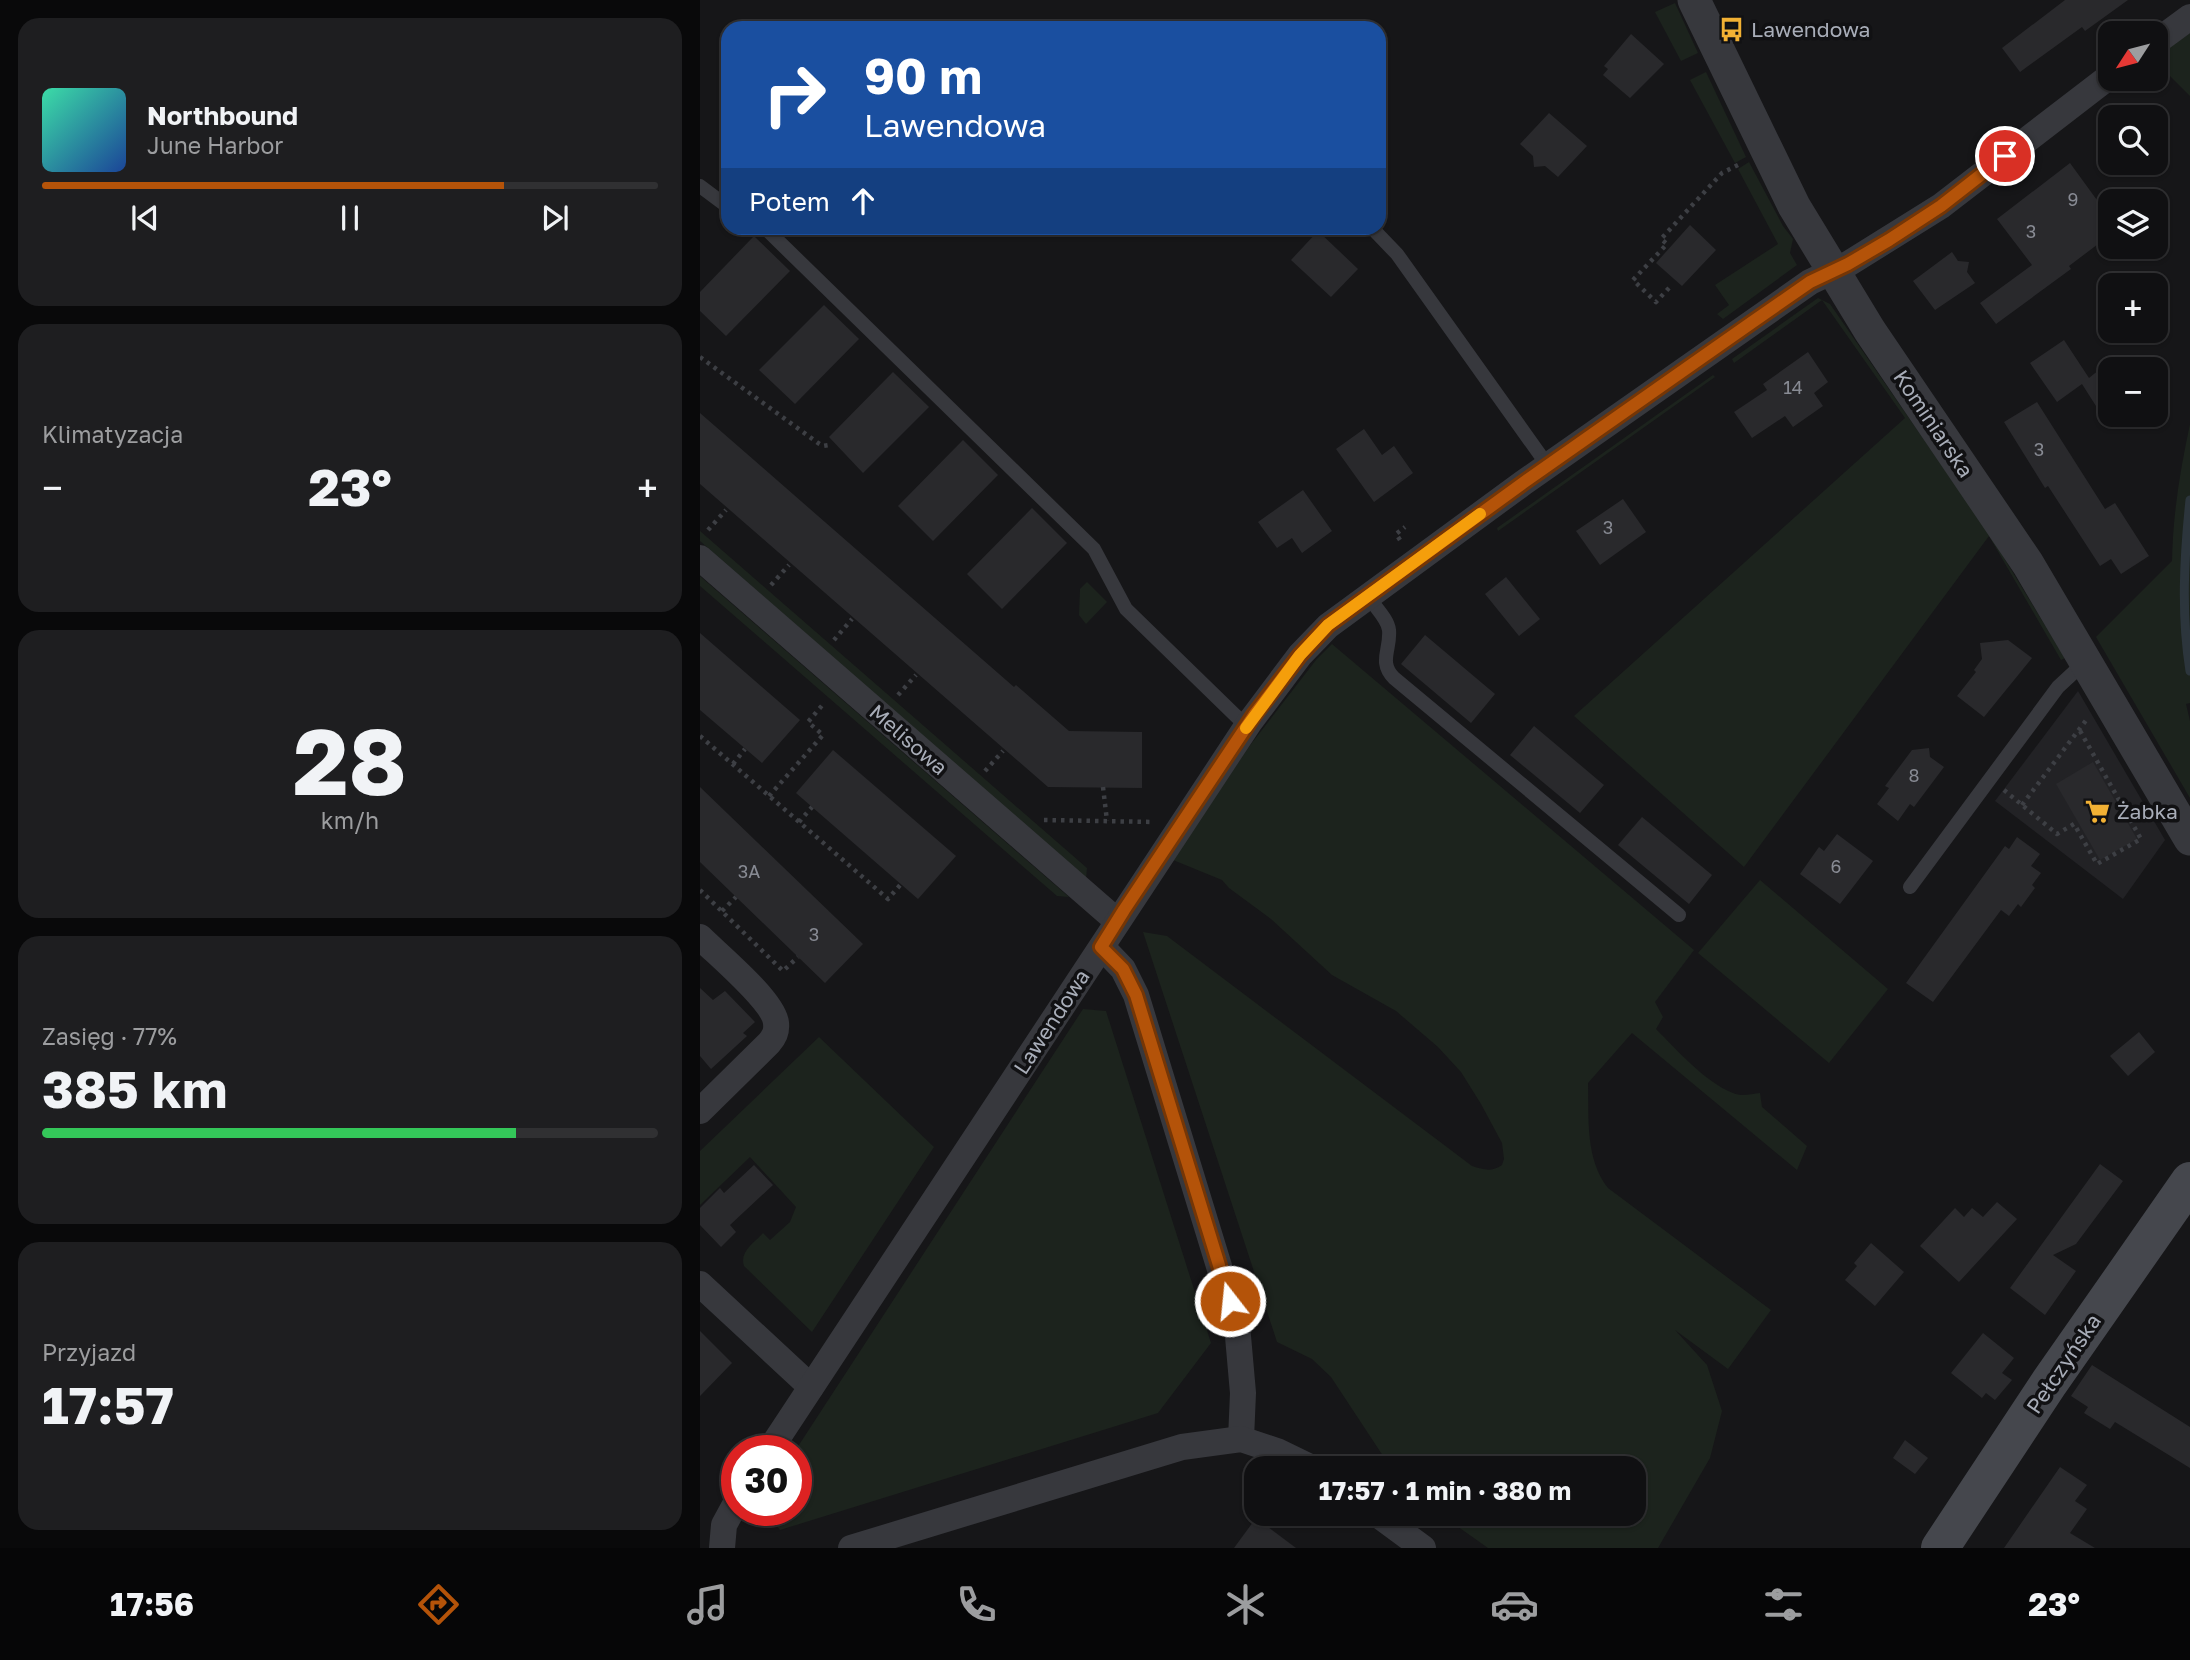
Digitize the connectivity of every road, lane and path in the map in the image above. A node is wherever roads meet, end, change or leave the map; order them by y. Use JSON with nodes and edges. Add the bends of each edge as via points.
{"nodes":[{"id":1,"x":1694,"y":0,"type":"edge"},
{"id":2,"x":2190,"y":17,"type":"edge"},
{"id":3,"x":2168,"y":33,"type":"edge"},
{"id":4,"x":2098,"y":85,"type":"edge"},
{"id":5,"x":1736,"y":166,"type":"dead end"},
{"id":6,"x":700,"y":186,"type":"edge"},
{"id":7,"x":721,"y":202,"type":"edge"},
{"id":8,"x":772,"y":235,"type":"edge"},
{"id":9,"x":1379,"y":235,"type":"edge"},
{"id":10,"x":1833,"y":271,"type":"junction"},
{"id":11,"x":1668,"y":288,"type":"dead end"},
{"id":12,"x":700,"y":357,"type":"edge"},
{"id":13,"x":829,"y":445,"type":"dead end"},
{"id":14,"x":1548,"y":466,"type":"junction"},
{"id":15,"x":726,"y":510,"type":"dead end"},
{"id":16,"x":708,"y":530,"type":"dead end"},
{"id":17,"x":700,"y":558,"type":"edge"},
{"id":18,"x":789,"y":565,"type":"dead end"},
{"id":19,"x":771,"y":586,"type":"dead end"},
{"id":20,"x":1368,"y":596,"type":"junction"},
{"id":21,"x":852,"y":619,"type":"dead end"},
{"id":22,"x":834,"y":640,"type":"dead end"},
{"id":23,"x":2085,"y":662,"type":"junction"},
{"id":24,"x":916,"y":675,"type":"dead end"},
{"id":25,"x":897,"y":696,"type":"dead end"},
{"id":26,"x":821,"y":707,"type":"dead end"},
{"id":27,"x":2087,"y":718,"type":"dead end"},
{"id":28,"x":1249,"y":723,"type":"junction"},
{"id":29,"x":2079,"y":729,"type":"junction"},
{"id":30,"x":700,"y":736,"type":"edge"},
{"id":31,"x":746,"y":749,"type":"dead end"},
{"id":32,"x":1003,"y":751,"type":"dead end"},
{"id":33,"x":733,"y":764,"type":"junction"},
{"id":34,"x":984,"y":772,"type":"dead end"},
{"id":35,"x":1990,"y":779,"type":"junction"},
{"id":36,"x":1103,"y":788,"type":"dead end"},
{"id":37,"x":769,"y":796,"type":"junction"},
{"id":38,"x":2022,"y":805,"type":"junction"},
{"id":39,"x":812,"y":807,"type":"dead end"},
{"id":40,"x":1039,"y":820,"type":"dead end"},
{"id":41,"x":1107,"y":821,"type":"junction"},
{"id":42,"x":799,"y":822,"type":"junction"},
{"id":43,"x":1166,"y":822,"type":"dead end"},
{"id":44,"x":2190,"y":839,"type":"edge"},
{"id":45,"x":901,"y":884,"type":"dead end"},
{"id":46,"x":1910,"y":887,"type":"dead end"},
{"id":47,"x":700,"y":890,"type":"edge"},
{"id":48,"x":736,"y":897,"type":"dead end"},
{"id":49,"x":722,"y":911,"type":"junction"},
{"id":50,"x":1679,"y":915,"type":"dead end"},
{"id":51,"x":1117,"y":921,"type":"junction"},
{"id":52,"x":700,"y":937,"type":"edge"},
{"id":53,"x":1101,"y":947,"type":"junction"},
{"id":54,"x":798,"y":957,"type":"dead end"},
{"id":55,"x":700,"y":1111,"type":"edge"},
{"id":56,"x":2190,"y":1181,"type":"edge"},
{"id":57,"x":700,"y":1284,"type":"edge"},
{"id":58,"x":811,"y":1387,"type":"junction"},
{"id":59,"x":780,"y":1435,"type":"edge"},
{"id":60,"x":1241,"y":1439,"type":"junction"},
{"id":61,"x":1287,"y":1456,"type":"edge"},
{"id":62,"x":724,"y":1526,"type":"edge"},
{"id":63,"x":1393,"y":1526,"type":"edge"},
{"id":64,"x":722,"y":1548,"type":"edge"},
{"id":65,"x":851,"y":1548,"type":"edge"},
{"id":66,"x":1423,"y":1548,"type":"edge"},
{"id":67,"x":1940,"y":1548,"type":"edge"}],
"edges":[{"from":1,"to":10,"type":"street","name":"Kominiarska","via":[[1782,183]]},
{"from":2,"to":3,"type":"street"},
{"from":4,"to":10,"type":"street","name":"Lawendowa","via":[[1941,206]]},
{"from":5,"to":11,"type":"path","via":[[1722,173],[1661,239],[1667,244],[1633,280],[1656,302]]},
{"from":6,"to":7,"type":"lane"},
{"from":8,"to":28,"type":"lane","via":[[1094,549],[1126,609],[1237,717]]},
{"from":9,"to":14,"type":"lane","via":[[1397,254]]},
{"from":10,"to":14,"type":"street","name":"Lawendowa","via":[[1799,289]]},
{"from":10,"to":23,"type":"street","name":"Kominiarska","via":[[2028,564]]},
{"from":12,"to":13,"type":"path","via":[[818,443]]},
{"from":14,"to":20,"type":"street","name":"Lawendowa"},
{"from":15,"to":16,"type":"path"},
{"from":17,"to":51,"type":"street","name":"Melisowa"},
{"from":18,"to":19,"type":"path"},
{"from":20,"to":28,"type":"street","name":"Lawendowa","via":[[1328,625]]},
{"from":20,"to":50,"type":"lane","via":[[1387,625],[1385,663],[1394,678]]},
{"from":21,"to":22,"type":"path"},
{"from":23,"to":35,"type":"lane","via":[[2058,687]]},
{"from":23,"to":44,"type":"street","name":"Kominiarska"},
{"from":24,"to":25,"type":"path"},
{"from":26,"to":37,"type":"path","via":[[808,722],[823,735]]},
{"from":27,"to":29,"type":"path"},
{"from":28,"to":51,"type":"street","name":"Lawendowa"},
{"from":29,"to":38,"type":"path"},
{"from":29,"to":38,"type":"path","via":[[2141,839],[2097,864],[2074,824],[2057,834]]},
{"from":30,"to":33,"type":"path"},
{"from":31,"to":33,"type":"path"},
{"from":32,"to":34,"type":"path"},
{"from":33,"to":37,"type":"path"},
{"from":35,"to":38,"type":"path"},
{"from":35,"to":46,"type":"lane"},
{"from":36,"to":41,"type":"path"},
{"from":37,"to":42,"type":"path"},
{"from":39,"to":42,"type":"path"},
{"from":40,"to":41,"type":"path"},
{"from":41,"to":43,"type":"path"},
{"from":42,"to":45,"type":"path","via":[[888,900]]},
{"from":47,"to":49,"type":"path"},
{"from":48,"to":49,"type":"path"},
{"from":49,"to":54,"type":"path","via":[[783,971]]},
{"from":51,"to":53,"type":"street","name":"Lawendowa"},
{"from":52,"to":55,"type":"street","via":[[769,1006],[777,1026],[769,1043]]},
{"from":53,"to":58,"type":"street","name":"Lawendowa"},
{"from":53,"to":60,"type":"street","via":[[1123,969],[1136,995],[1237,1325],[1243,1393]]},
{"from":56,"to":67,"type":"main road","name":"Pełczyńska"},
{"from":57,"to":58,"type":"street"},
{"from":58,"to":59,"type":"street","name":"Lawendowa"},
{"from":60,"to":61,"type":"street"},
{"from":60,"to":65,"type":"street","via":[[1182,1447]]},
{"from":62,"to":64,"type":"street"},
{"from":63,"to":66,"type":"street"}]}
